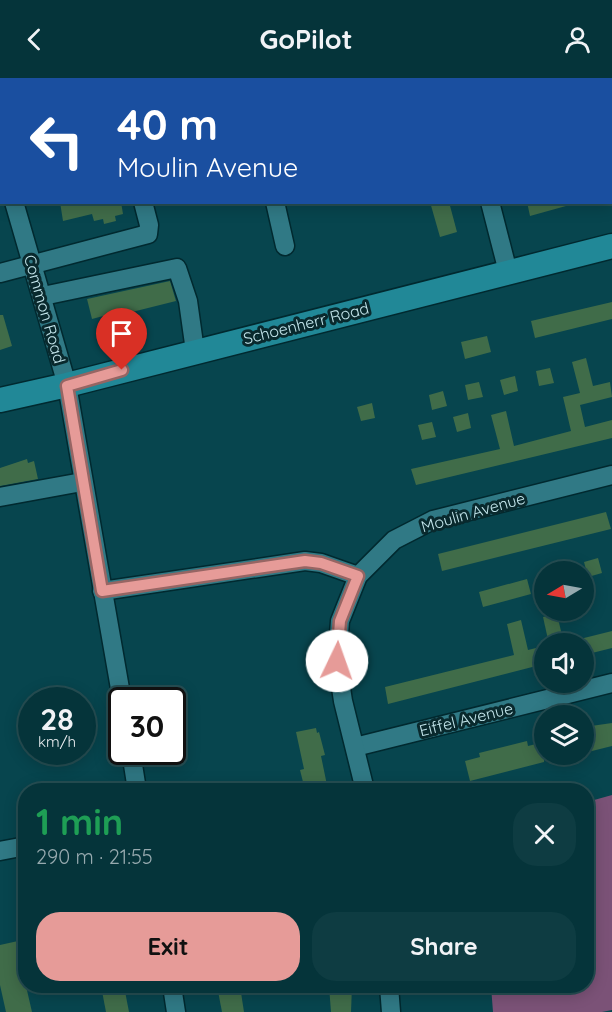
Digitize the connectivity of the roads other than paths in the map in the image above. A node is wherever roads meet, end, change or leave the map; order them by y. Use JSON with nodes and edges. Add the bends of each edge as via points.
{"nodes":[{"id":1,"x":15,"y":204,"type":"edge"},
{"id":2,"x":144,"y":204,"type":"edge"},
{"id":3,"x":275,"y":204,"type":"edge"},
{"id":4,"x":491,"y":204,"type":"edge"},
{"id":5,"x":285,"y":246,"type":"dead end"},
{"id":6,"x":612,"y":246,"type":"edge"},
{"id":7,"x":32,"y":264,"type":"junction"},
{"id":8,"x":508,"y":272,"type":"junction"},
{"id":9,"x":0,"y":273,"type":"edge"},
{"id":10,"x":43,"y":296,"type":"junction"},
{"id":11,"x":195,"y":351,"type":"junction"},
{"id":12,"x":67,"y":386,"type":"junction"},
{"id":13,"x":0,"y":400,"type":"edge"},
{"id":14,"x":612,"y":475,"type":"edge"},
{"id":15,"x":82,"y":482,"type":"junction"},
{"id":16,"x":0,"y":497,"type":"edge"},
{"id":17,"x":358,"y":576,"type":"junction"},
{"id":18,"x":102,"y":591,"type":"junction"},
{"id":19,"x":612,"y":683,"type":"edge"},
{"id":20,"x":120,"y":687,"type":"edge"},
{"id":21,"x":355,"y":747,"type":"junction"},
{"id":22,"x":133,"y":765,"type":"edge"},
{"id":23,"x":136,"y":783,"type":"edge"},
{"id":24,"x":363,"y":783,"type":"edge"},
{"id":25,"x":18,"y":848,"type":"edge"},
{"id":26,"x":0,"y":851,"type":"edge"},
{"id":27,"x":173,"y":993,"type":"edge"},
{"id":28,"x":390,"y":993,"type":"edge"},
{"id":29,"x":176,"y":1012,"type":"edge"},
{"id":30,"x":391,"y":1012,"type":"edge"}],
"edges":[{"from":1,"to":7,"type":"street","name":"Common Road"},
{"from":2,"to":7,"type":"street","via":[[148,234]]},
{"from":3,"to":5,"type":"street"},
{"from":4,"to":8,"type":"street"},
{"from":6,"to":8,"type":"main road","name":"Schoenherr Road"},
{"from":7,"to":9,"type":"street"},
{"from":7,"to":10,"type":"street","name":"Common Road"},
{"from":8,"to":11,"type":"main road","name":"Schoenherr Road"},
{"from":10,"to":11,"type":"street","via":[[177,268],[188,301]]},
{"from":10,"to":12,"type":"street","name":"Common Road"},
{"from":11,"to":12,"type":"main road","name":"Schoenherr Road"},
{"from":12,"to":13,"type":"main road","name":"Schoenherr Road"},
{"from":12,"to":15,"type":"street","name":"Common Road"},
{"from":14,"to":17,"type":"street","name":"Moulin Avenue","via":[[433,520],[394,540]]},
{"from":15,"to":16,"type":"street"},
{"from":15,"to":18,"type":"street","name":"Common Road"},
{"from":17,"to":18,"type":"street","via":[[305,561]]},
{"from":17,"to":21,"type":"street","name":"Moulin Avenue","via":[[346,600],[336,645],[338,676]]},
{"from":18,"to":20,"type":"street","name":"Common Road"},
{"from":19,"to":21,"type":"street","name":"Eiffel Avenue"},
{"from":21,"to":24,"type":"street","name":"Moulin Avenue"},
{"from":22,"to":23,"type":"street"},
{"from":25,"to":26,"type":"street"},
{"from":27,"to":29,"type":"street"},
{"from":28,"to":30,"type":"street"}]}
